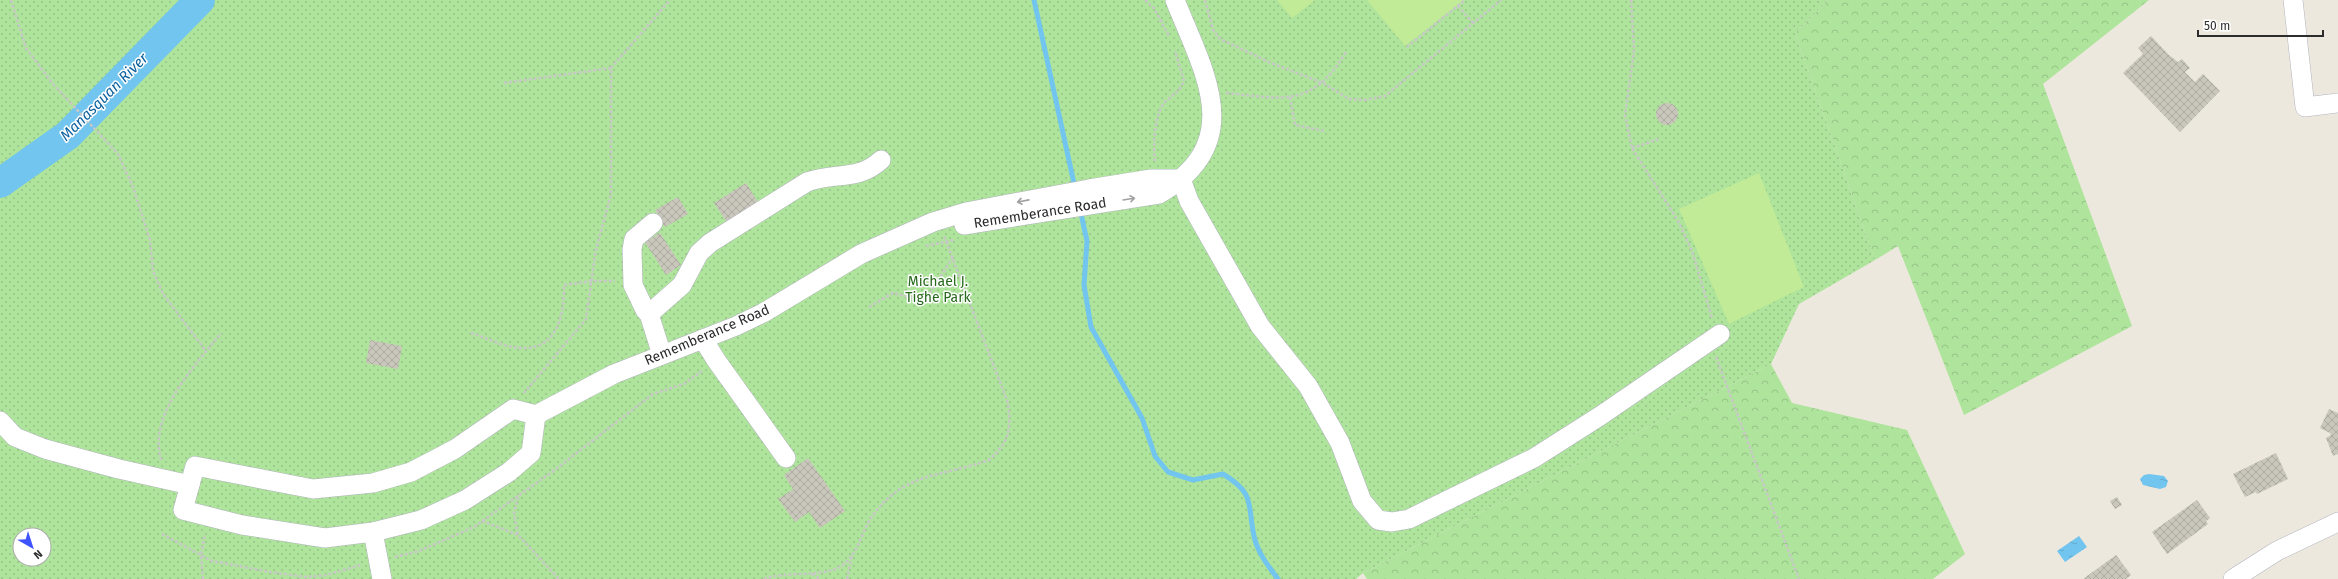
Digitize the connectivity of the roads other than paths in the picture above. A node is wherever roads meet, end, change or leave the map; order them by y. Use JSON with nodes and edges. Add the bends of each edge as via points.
{"nodes":[{"id":1,"x":1175,"y":0,"type":"edge"},
{"id":2,"x":2293,"y":0,"type":"edge"},
{"id":3,"x":2338,"y":103,"type":"edge"},
{"id":4,"x":881,"y":160,"type":"dead end"},
{"id":5,"x":1180,"y":179,"type":"junction"},
{"id":6,"x":1090,"y":197,"type":"junction"},
{"id":7,"x":1064,"y":202,"type":"junction"},
{"id":8,"x":652,"y":223,"type":"dead end"},
{"id":9,"x":896,"y":239,"type":"junction"},
{"id":10,"x":649,"y":314,"type":"junction"},
{"id":11,"x":1720,"y":334,"type":"road end"},
{"id":12,"x":703,"y":338,"type":"junction"},
{"id":13,"x":662,"y":355,"type":"junction"},
{"id":14,"x":536,"y":415,"type":"junction"},
{"id":15,"x":0,"y":421,"type":"edge"},
{"id":16,"x":786,"y":458,"type":"dead end"},
{"id":17,"x":190,"y":485,"type":"junction"},
{"id":18,"x":2338,"y":522,"type":"edge"},
{"id":19,"x":373,"y":532,"type":"junction"},
{"id":20,"x":382,"y":579,"type":"edge"},
{"id":21,"x":2233,"y":579,"type":"edge"}],
"edges":[{"from":1,"to":5,"type":"street","name":"Rememberance Road","via":[[1209,91],[1213,114],[1210,140],[1204,152]]},
{"from":2,"to":3,"type":"street","via":[[2305,107]]},
{"from":4,"to":10,"type":"street","via":[[872,169],[857,174],[821,177],[807,182],[710,243],[699,253],[682,285]]},
{"from":5,"to":6,"type":"street","name":"Rememberance Road","via":[[1157,179]]},
{"from":6,"to":5,"type":"street","name":"Rememberance Road","one_way":true,"via":[[1159,194]]},
{"from":5,"to":11,"type":"street","via":[[1189,201],[1260,326],[1308,386],[1340,443],[1362,501],[1378,520],[1392,522],[1410,519],[1534,458]]},
{"from":6,"to":7,"type":"street","name":"Rememberance Road"},
{"from":7,"to":9,"type":"street","name":"Rememberance Road","via":[[943,235]]},
{"from":7,"to":9,"type":"street","name":"Rememberance Road","one_way":true,"via":[[966,212],[933,222]]},
{"from":8,"to":10,"type":"street","via":[[634,239],[633,285]]},
{"from":9,"to":12,"type":"street","name":"Rememberance Road","via":[[861,254],[763,313]]},
{"from":10,"to":13,"type":"street"},
{"from":12,"to":13,"type":"street","name":"Rememberance Road"},
{"from":12,"to":16,"type":"street"},
{"from":13,"to":14,"type":"street","name":"Rememberance Road","via":[[614,374]]},
{"from":14,"to":17,"type":"street","via":[[513,409],[455,449],[411,472],[373,484],[313,489],[195,466]]},
{"from":14,"to":19,"type":"street","via":[[531,452],[509,472],[465,500],[427,517]]},
{"from":15,"to":17,"type":"street","via":[[15,437],[45,449],[119,470]]},
{"from":17,"to":19,"type":"street","via":[[183,510],[242,526],[326,538]]},
{"from":18,"to":21,"type":"street","via":[[2277,551]]},
{"from":19,"to":20,"type":"street"}]}
